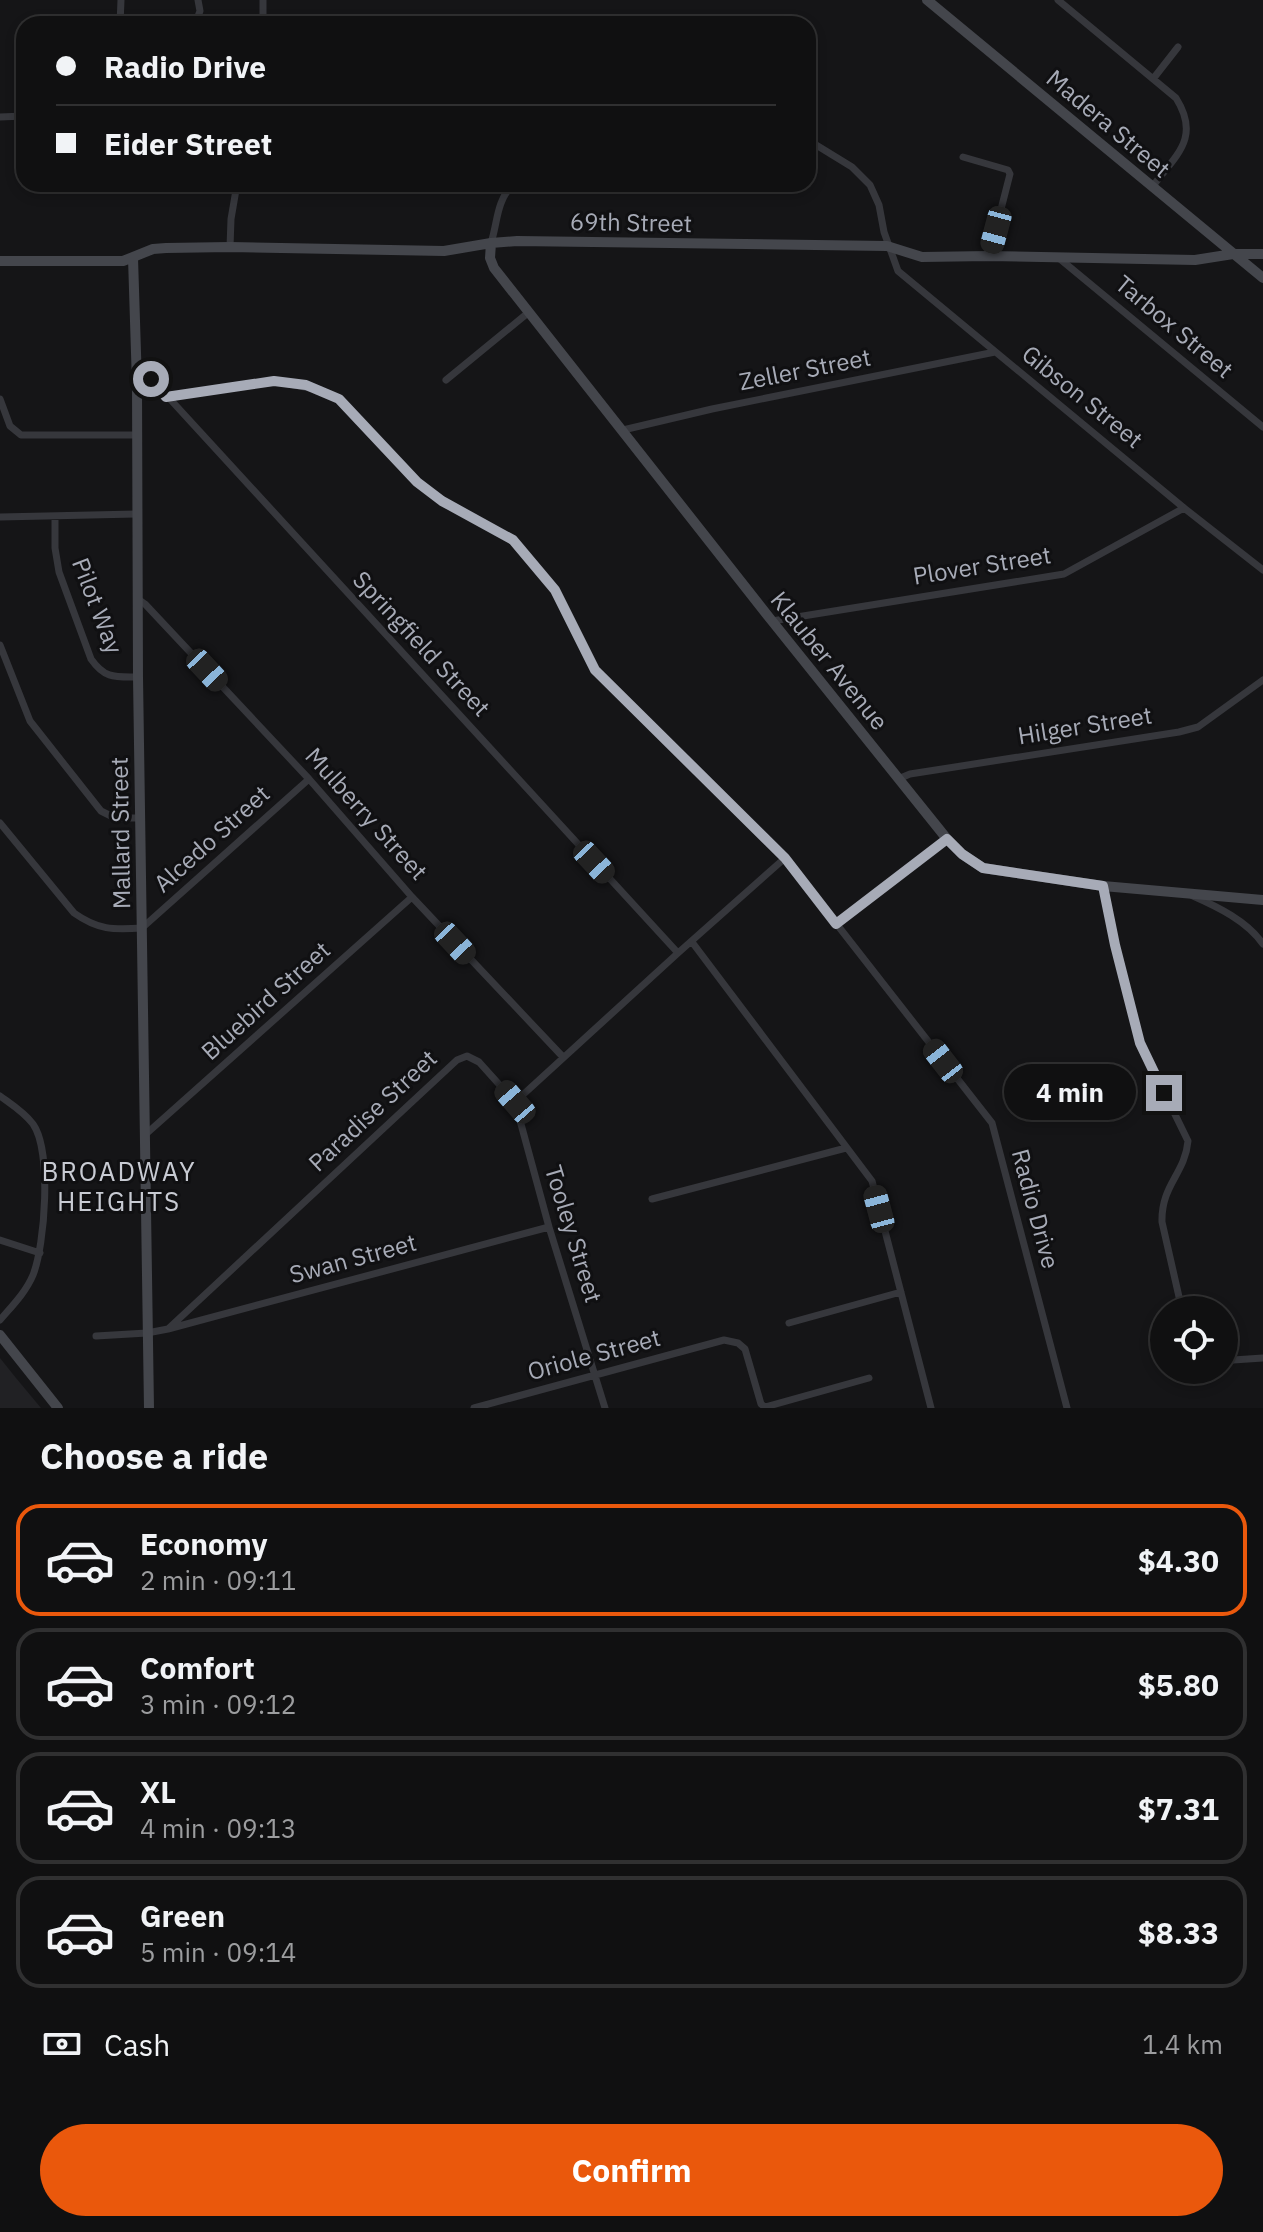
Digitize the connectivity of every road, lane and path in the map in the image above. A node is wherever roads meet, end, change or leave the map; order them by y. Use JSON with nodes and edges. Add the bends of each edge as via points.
{"nodes":[{"id":1,"x":927,"y":0,"type":"edge"},
{"id":2,"x":1058,"y":0,"type":"edge"},
{"id":3,"x":1178,"y":47,"type":"dead end"},
{"id":4,"x":1153,"y":79,"type":"junction"},
{"id":5,"x":816,"y":145,"type":"edge"},
{"id":6,"x":963,"y":157,"type":"dead end"},
{"id":7,"x":1153,"y":186,"type":"junction"},
{"id":8,"x":236,"y":192,"type":"edge"},
{"id":9,"x":507,"y":192,"type":"edge"},
{"id":10,"x":491,"y":243,"type":"junction"},
{"id":11,"x":887,"y":246,"type":"junction"},
{"id":12,"x":230,"y":247,"type":"junction"},
{"id":13,"x":1233,"y":254,"type":"junction"},
{"id":14,"x":1263,"y":254,"type":"edge"},
{"id":15,"x":989,"y":256,"type":"junction"},
{"id":16,"x":133,"y":258,"type":"junction"},
{"id":17,"x":1060,"y":259,"type":"junction"},
{"id":18,"x":0,"y":261,"type":"edge"},
{"id":19,"x":1263,"y":278,"type":"edge"},
{"id":20,"x":529,"y":312,"type":"junction"},
{"id":21,"x":995,"y":352,"type":"junction"},
{"id":22,"x":136,"y":362,"type":"junction"},
{"id":23,"x":446,"y":380,"type":"dead end"},
{"id":24,"x":166,"y":397,"type":"junction"},
{"id":25,"x":0,"y":399,"type":"edge"},
{"id":26,"x":1263,"y":427,"type":"edge"},
{"id":27,"x":623,"y":430,"type":"junction"},
{"id":28,"x":137,"y":435,"type":"junction"},
{"id":29,"x":1184,"y":508,"type":"junction"},
{"id":30,"x":136,"y":514,"type":"junction"},
{"id":31,"x":1,"y":517,"type":"edge"},
{"id":32,"x":55,"y":517,"type":"junction"},
{"id":33,"x":1263,"y":570,"type":"edge"},
{"id":34,"x":138,"y":599,"type":"junction"},
{"id":35,"x":772,"y":621,"type":"junction"},
{"id":36,"x":0,"y":645,"type":"edge"},
{"id":37,"x":10,"y":673,"type":"junction"},
{"id":38,"x":0,"y":677,"type":"edge"},
{"id":39,"x":138,"y":677,"type":"junction"},
{"id":40,"x":1263,"y":680,"type":"edge"},
{"id":41,"x":309,"y":779,"type":"junction"},
{"id":42,"x":898,"y":779,"type":"junction"},
{"id":43,"x":141,"y":818,"type":"junction"},
{"id":44,"x":0,"y":823,"type":"edge"},
{"id":45,"x":947,"y":839,"type":"junction"},
{"id":46,"x":785,"y":858,"type":"junction"},
{"id":47,"x":1103,"y":886,"type":"junction"},
{"id":48,"x":1177,"y":893,"type":"junction"},
{"id":49,"x":412,"y":897,"type":"junction"},
{"id":50,"x":1263,"y":900,"type":"edge"},
{"id":51,"x":836,"y":924,"type":"junction"},
{"id":52,"x":142,"y":928,"type":"junction"},
{"id":53,"x":692,"y":942,"type":"junction"},
{"id":54,"x":1263,"y":944,"type":"edge"},
{"id":55,"x":678,"y":953,"type":"junction"},
{"id":56,"x":563,"y":1057,"type":"junction"},
{"id":57,"x":0,"y":1096,"type":"edge"},
{"id":58,"x":515,"y":1102,"type":"junction"},
{"id":59,"x":146,"y":1134,"type":"junction"},
{"id":60,"x":846,"y":1148,"type":"junction"},
{"id":61,"x":652,"y":1199,"type":"dead end"},
{"id":62,"x":549,"y":1227,"type":"junction"},
{"id":63,"x":0,"y":1240,"type":"edge"},
{"id":64,"x":40,"y":1253,"type":"junction"},
{"id":65,"x":901,"y":1292,"type":"junction"},
{"id":66,"x":1179,"y":1296,"type":"edge"},
{"id":67,"x":0,"y":1320,"type":"edge"},
{"id":68,"x":789,"y":1323,"type":"dead end"},
{"id":69,"x":168,"y":1329,"type":"junction"},
{"id":70,"x":147,"y":1333,"type":"junction"},
{"id":71,"x":0,"y":1335,"type":"edge"},
{"id":72,"x":96,"y":1336,"type":"dead end"},
{"id":73,"x":1263,"y":1358,"type":"edge"},
{"id":74,"x":1238,"y":1360,"type":"edge"},
{"id":75,"x":595,"y":1376,"type":"junction"},
{"id":76,"x":869,"y":1378,"type":"dead end"},
{"id":77,"x":58,"y":1408,"type":"edge"},
{"id":78,"x":149,"y":1408,"type":"edge"},
{"id":79,"x":474,"y":1408,"type":"edge"},
{"id":80,"x":605,"y":1408,"type":"edge"},
{"id":81,"x":931,"y":1408,"type":"edge"},
{"id":82,"x":1067,"y":1408,"type":"edge"}],
"edges":[{"from":1,"to":7,"type":"street","name":"Madera Street"},
{"from":2,"to":4,"type":"street"},
{"from":3,"to":4,"type":"street"},
{"from":4,"to":7,"type":"street","via":[[1185,112],[1187,133]]},
{"from":5,"to":11,"type":"street","via":[[870,185]]},
{"from":6,"to":15,"type":"street","via":[[1010,174]]},
{"from":7,"to":13,"type":"street","name":"Madera Street"},
{"from":8,"to":12,"type":"street"},
{"from":9,"to":10,"type":"street"},
{"from":10,"to":11,"type":"street","name":"69th Street"},
{"from":10,"to":12,"type":"street","name":"69th Street","via":[[444,251]]},
{"from":10,"to":20,"type":"street","name":"Klauber Avenue","via":[[494,268]]},
{"from":11,"to":15,"type":"street","name":"69th Street","via":[[922,257]]},
{"from":11,"to":21,"type":"street","name":"Gibson Street","via":[[898,271]]},
{"from":12,"to":16,"type":"street","name":"69th Street","via":[[153,249]]},
{"from":13,"to":14,"type":"street","name":"69th Street"},
{"from":13,"to":17,"type":"street","name":"69th Street","via":[[1195,260]]},
{"from":13,"to":19,"type":"street","name":"Madera Street"},
{"from":15,"to":17,"type":"street","name":"69th Street"},
{"from":16,"to":18,"type":"street","name":"69th Street"},
{"from":16,"to":22,"type":"street","name":"Mallard Street"},
{"from":17,"to":26,"type":"street","name":"Tarbox Street"},
{"from":20,"to":23,"type":"street"},
{"from":20,"to":27,"type":"street","name":"Klauber Avenue"},
{"from":21,"to":27,"type":"street","name":"Zeller Street"},
{"from":21,"to":29,"type":"street","name":"Gibson Street"},
{"from":22,"to":24,"type":"street","name":"Springfield Street"},
{"from":22,"to":28,"type":"street","name":"Mallard Street"},
{"from":24,"to":46,"type":"street","name":"Radio Drive","via":[[274,381],[306,385],[339,399],[417,482],[513,540],[555,590],[595,670]]},
{"from":24,"to":55,"type":"street","name":"Springfield Street"},
{"from":25,"to":28,"type":"street","via":[[10,426],[21,435]]},
{"from":27,"to":35,"type":"street","name":"Klauber Avenue"},
{"from":28,"to":30,"type":"street","name":"Mallard Street"},
{"from":29,"to":33,"type":"street","name":"Gibson Street"},
{"from":29,"to":35,"type":"street","name":"Plover Street","via":[[1064,574]]},
{"from":30,"to":32,"type":"street"},
{"from":30,"to":34,"type":"street","name":"Mallard Street"},
{"from":31,"to":32,"type":"street"},
{"from":32,"to":39,"type":"street","name":"Pilot Way","via":[[59,572],[91,659],[109,676]]},
{"from":34,"to":39,"type":"street","name":"Mallard Street"},
{"from":34,"to":41,"type":"street","name":"Mulberry Street"},
{"from":35,"to":42,"type":"street","name":"Klauber Avenue"},
{"from":36,"to":37,"type":"street"},
{"from":37,"to":38,"type":"street"},
{"from":37,"to":43,"type":"street","via":[[30,721],[101,811],[115,818]]},
{"from":39,"to":43,"type":"street","name":"Mallard Street"},
{"from":40,"to":42,"type":"street","name":"Hilger Street","via":[[1198,727]]},
{"from":41,"to":49,"type":"street","name":"Mulberry Street"},
{"from":41,"to":52,"type":"street","name":"Alcedo Street"},
{"from":42,"to":45,"type":"street","name":"Klauber Avenue"},
{"from":43,"to":52,"type":"street","name":"Mallard Street"},
{"from":44,"to":52,"type":"street","via":[[74,913],[107,929]]},
{"from":45,"to":47,"type":"street","name":"Klauber Avenue","via":[[983,868]]},
{"from":45,"to":51,"type":"street"},
{"from":46,"to":51,"type":"street","name":"Radio Drive"},
{"from":46,"to":53,"type":"street"},
{"from":47,"to":48,"type":"street","name":"Klauber Avenue"},
{"from":47,"to":66,"type":"street","via":[[1140,1043],[1188,1141],[1187,1157],[1162,1209]]},
{"from":48,"to":50,"type":"street","name":"Klauber Avenue"},
{"from":48,"to":54,"type":"street","via":[[1229,914]]},
{"from":49,"to":56,"type":"street","name":"Mulberry Street"},
{"from":49,"to":59,"type":"street","name":"Bluebird Street"},
{"from":51,"to":82,"type":"street","name":"Radio Drive","via":[[992,1123]]},
{"from":52,"to":59,"type":"street","name":"Mallard Street"},
{"from":53,"to":55,"type":"street"},
{"from":53,"to":60,"type":"street"},
{"from":55,"to":56,"type":"street"},
{"from":56,"to":58,"type":"street"},
{"from":57,"to":64,"type":"street","via":[[34,1125],[40,1143]]},
{"from":58,"to":62,"type":"street","name":"Tooley Street"},
{"from":58,"to":69,"type":"street","name":"Paradise Street","via":[[479,1062],[467,1056],[457,1060]]},
{"from":59,"to":70,"type":"street","name":"Mallard Street"},
{"from":60,"to":61,"type":"street"},
{"from":60,"to":65,"type":"street","via":[[872,1181]]},
{"from":62,"to":69,"type":"street","name":"Swan Street"},
{"from":62,"to":75,"type":"street","name":"Tooley Street"},
{"from":63,"to":64,"type":"street"},
{"from":64,"to":67,"type":"street","via":[[29,1283]]},
{"from":65,"to":68,"type":"street"},
{"from":65,"to":81,"type":"street"},
{"from":69,"to":70,"type":"street","name":"Swan Street"},
{"from":70,"to":72,"type":"street","name":"Swan Street"},
{"from":70,"to":78,"type":"street","name":"Mallard Street"},
{"from":71,"to":77,"type":"street"},
{"from":73,"to":74,"type":"street"},
{"from":75,"to":76,"type":"street","name":"Oriole Street","via":[[724,1340],[745,1349],[765,1407]]},
{"from":75,"to":79,"type":"street","name":"Oriole Street"},
{"from":75,"to":80,"type":"street","name":"Tooley Street"}]}
